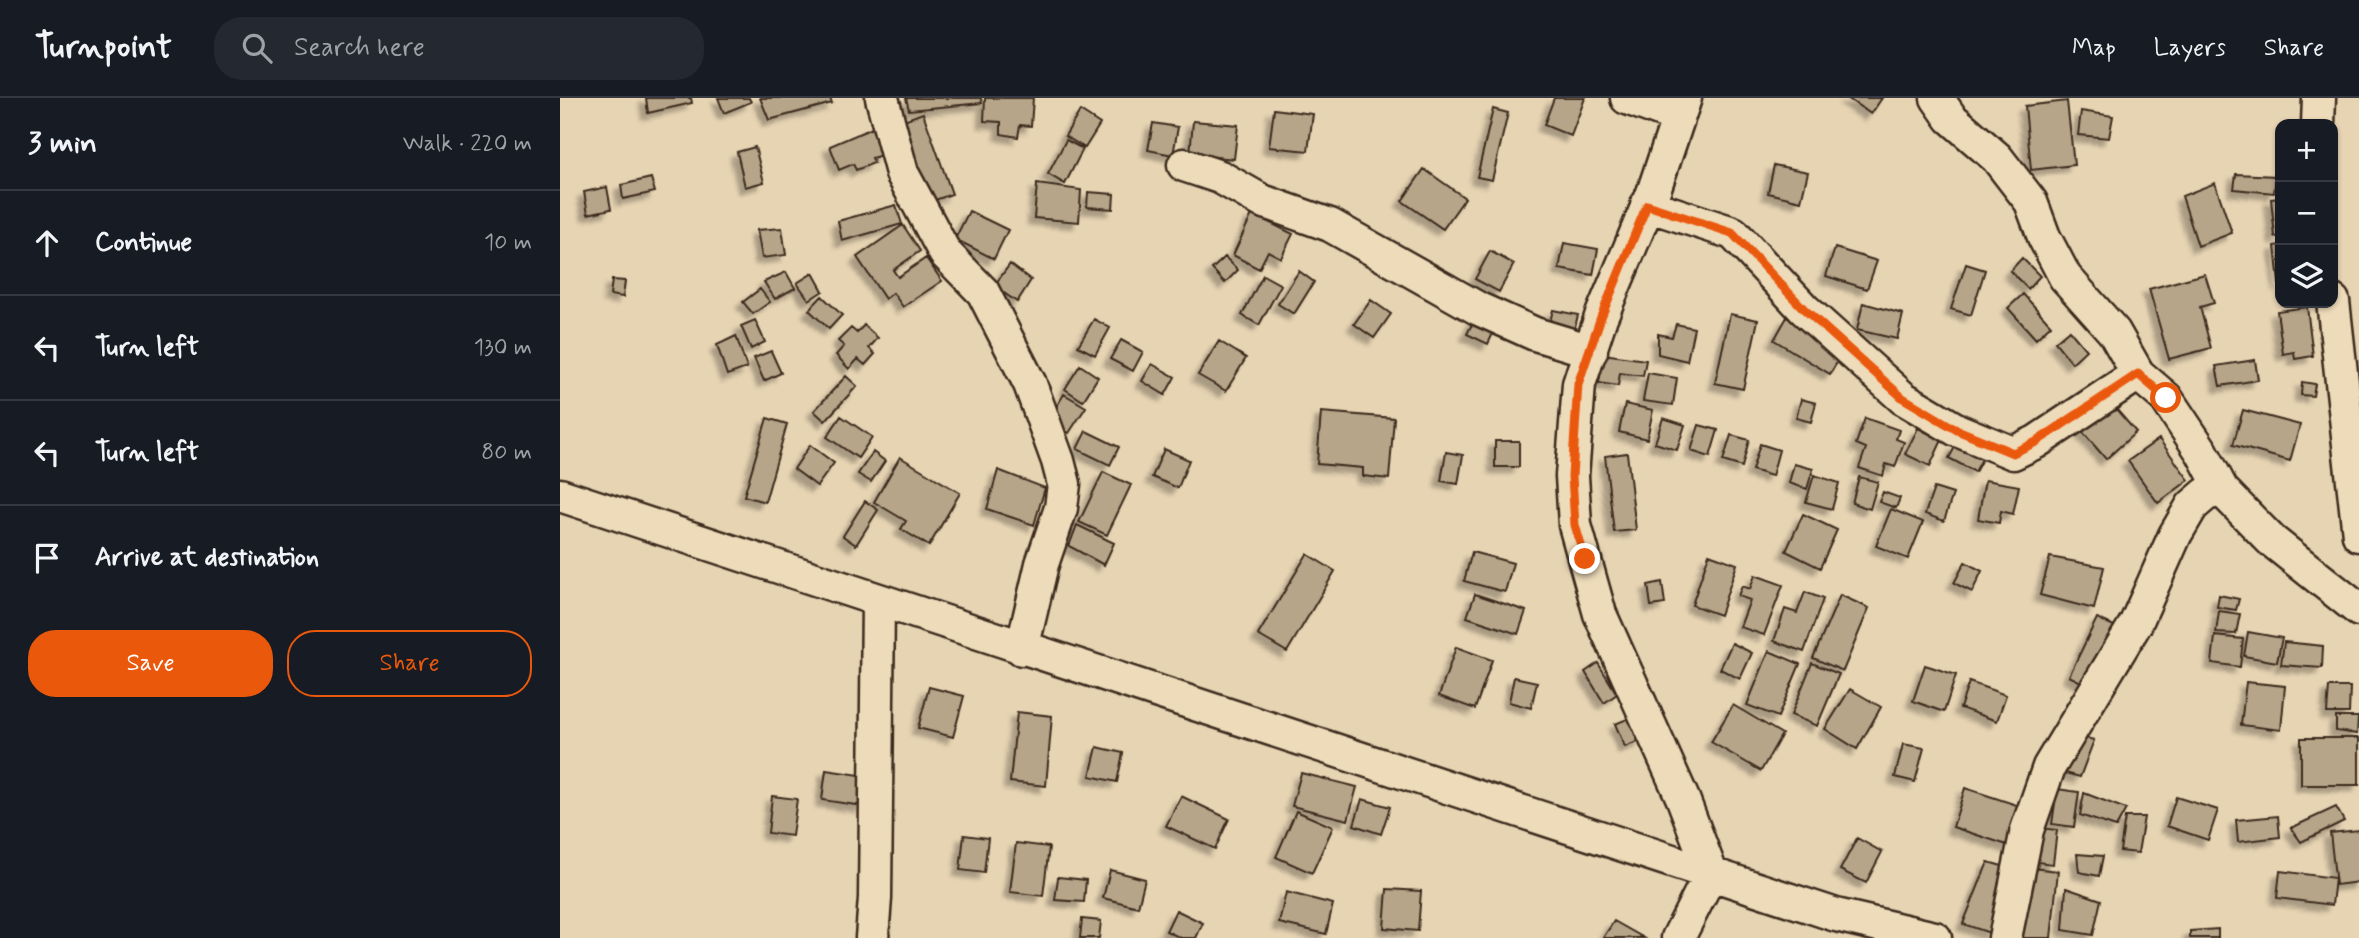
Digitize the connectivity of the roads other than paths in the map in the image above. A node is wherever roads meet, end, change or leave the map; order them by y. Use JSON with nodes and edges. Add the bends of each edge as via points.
{"nodes":[{"id":1,"x":882,"y":98,"type":"edge"},
{"id":2,"x":1627,"y":98,"type":"edge"},
{"id":3,"x":1937,"y":98,"type":"edge"},
{"id":4,"x":2319,"y":98,"type":"edge"},
{"id":5,"x":1681,"y":107,"type":"edge"},
{"id":6,"x":2318,"y":119,"type":"edge"},
{"id":7,"x":1184,"y":164,"type":"dead end"},
{"id":8,"x":1647,"y":205,"type":"junction"},
{"id":9,"x":2334,"y":308,"type":"edge"},
{"id":10,"x":1591,"y":351,"type":"junction"},
{"id":11,"x":2138,"y":374,"type":"junction"},
{"id":12,"x":2222,"y":490,"type":"junction"},
{"id":13,"x":560,"y":495,"type":"edge"},
{"id":14,"x":2359,"y":535,"type":"edge"},
{"id":15,"x":878,"y":601,"type":"junction"},
{"id":16,"x":2359,"y":610,"type":"edge"},
{"id":17,"x":1022,"y":649,"type":"junction"},
{"id":18,"x":1711,"y":873,"type":"junction"},
{"id":19,"x":872,"y":938,"type":"edge"},
{"id":20,"x":1678,"y":938,"type":"edge"},
{"id":21,"x":1935,"y":938,"type":"edge"},
{"id":22,"x":2005,"y":938,"type":"edge"}],
"edges":[{"from":1,"to":17,"type":"street","via":[[902,173],[945,253],[983,292],[1030,384],[1064,484]]},
{"from":2,"to":5,"type":"street"},
{"from":3,"to":11,"type":"street","via":[[1951,118],[1997,159],[2031,202],[2065,277],[2114,332]]},
{"from":4,"to":6,"type":"street"},
{"from":5,"to":8,"type":"street"},
{"from":7,"to":10,"type":"street","via":[[1220,177],[1262,201],[1330,225],[1479,309],[1535,334]]},
{"from":8,"to":10,"type":"street"},
{"from":8,"to":11,"type":"street","via":[[1732,233],[1804,309],[1903,398],[1988,445],[2013,453]]},
{"from":9,"to":14,"type":"street"},
{"from":10,"to":18,"type":"street","via":[[1578,384],[1573,435],[1575,525],[1600,614]]},
{"from":11,"to":12,"type":"street","via":[[2166,398]]},
{"from":12,"to":16,"type":"street","via":[[2270,540]]},
{"from":12,"to":22,"type":"street","via":[[2206,494],[2192,506],[2136,623],[2049,767],[2026,830]]},
{"from":13,"to":15,"type":"street"},
{"from":15,"to":17,"type":"street"},
{"from":15,"to":19,"type":"street"},
{"from":17,"to":18,"type":"street"},
{"from":18,"to":20,"type":"street"},
{"from":18,"to":21,"type":"street","via":[[1836,915]]}]}
